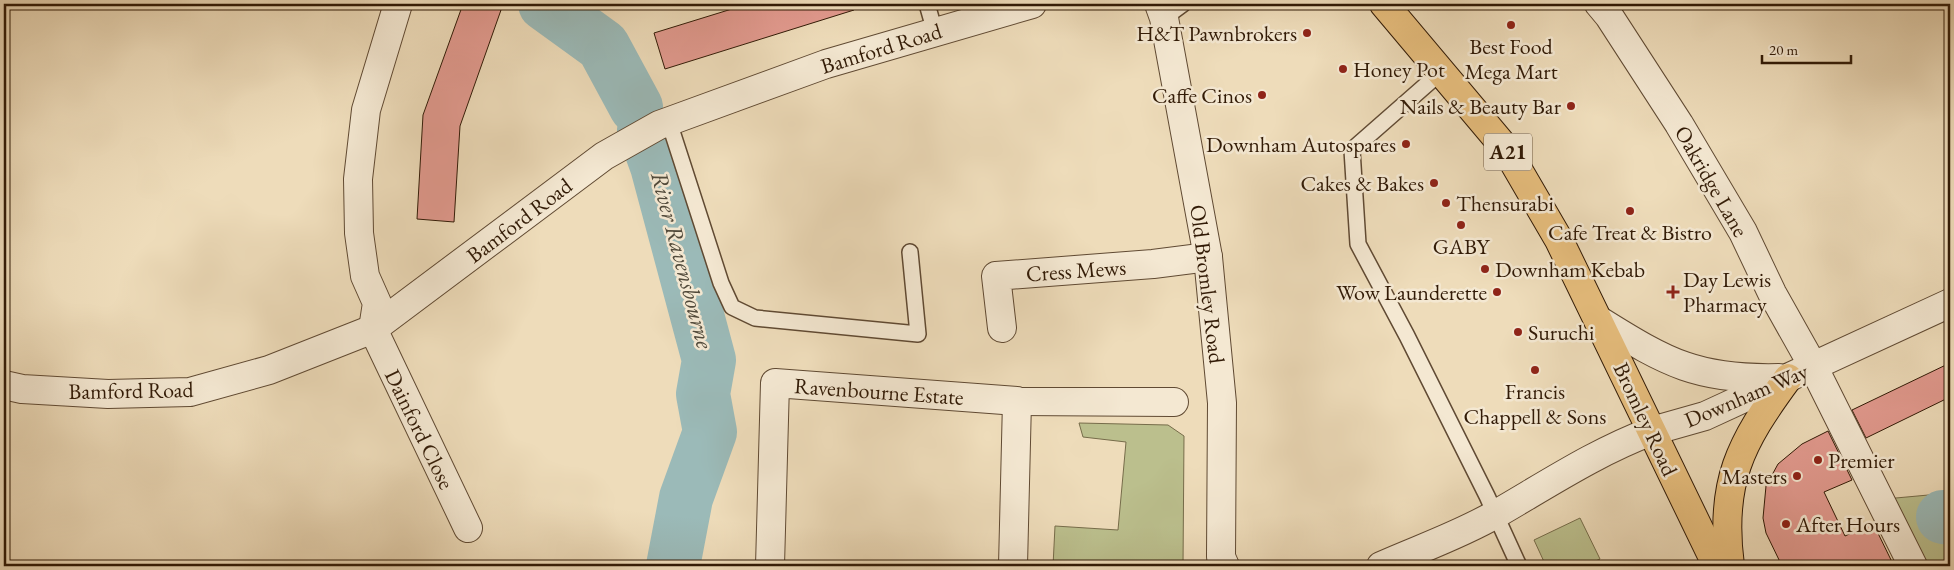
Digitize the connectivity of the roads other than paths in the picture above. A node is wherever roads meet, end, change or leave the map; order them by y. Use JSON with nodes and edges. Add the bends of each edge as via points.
{"nodes":[{"id":1,"x":398,"y":4,"type":"edge"},
{"id":2,"x":926,"y":4,"type":"edge"},
{"id":3,"x":1032,"y":4,"type":"edge"},
{"id":4,"x":1384,"y":4,"type":"edge"},
{"id":5,"x":1598,"y":4,"type":"edge"},
{"id":6,"x":1169,"y":8,"type":"edge"},
{"id":7,"x":936,"y":32,"type":"junction"},
{"id":8,"x":1442,"y":71,"type":"junction"},
{"id":9,"x":664,"y":124,"type":"junction"},
{"id":10,"x":910,"y":252,"type":"dead end"},
{"id":11,"x":1208,"y":257,"type":"junction"},
{"id":12,"x":1950,"y":303,"type":"edge"},
{"id":13,"x":1600,"y":322,"type":"junction"},
{"id":14,"x":1002,"y":328,"type":"dead end"},
{"id":15,"x":373,"y":329,"type":"junction"},
{"id":16,"x":1813,"y":366,"type":"junction"},
{"id":17,"x":1788,"y":378,"type":"junction"},
{"id":18,"x":4,"y":385,"type":"edge"},
{"id":19,"x":1017,"y":401,"type":"junction"},
{"id":20,"x":1174,"y":402,"type":"dead end"},
{"id":21,"x":1652,"y":431,"type":"junction"},
{"id":22,"x":1494,"y":515,"type":"junction"},
{"id":23,"x":468,"y":528,"type":"dead end"},
{"id":24,"x":770,"y":566,"type":"edge"},
{"id":25,"x":1013,"y":566,"type":"edge"},
{"id":26,"x":1225,"y":566,"type":"edge"},
{"id":27,"x":1381,"y":566,"type":"edge"},
{"id":28,"x":1519,"y":566,"type":"edge"},
{"id":29,"x":1717,"y":566,"type":"edge"},
{"id":30,"x":1730,"y":566,"type":"edge"},
{"id":31,"x":1913,"y":566,"type":"edge"}],
"edges":[{"from":1,"to":15,"type":"street","via":[[366,110],[358,179],[359,233],[365,276],[377,303]]},
{"from":2,"to":7,"type":"lane"},
{"from":3,"to":7,"type":"street","name":"Bamford Road"},
{"from":4,"to":8,"type":"main road","name":"Bromley Road","number":"A21"},
{"from":5,"to":16,"type":"street","name":"Oakridge Lane","via":[[1615,25],[1703,165]]},
{"from":6,"to":11,"type":"street","name":"Old Bromley Road"},
{"from":7,"to":9,"type":"street","name":"Bamford Road","via":[[826,64]]},
{"from":8,"to":13,"type":"main road","name":"Bromley Road","number":"A21","via":[[1506,149],[1559,240]]},
{"from":8,"to":22,"type":"lane","via":[[1352,150],[1358,244],[1407,336]]},
{"from":9,"to":10,"type":"lane","via":[[720,283],[732,307],[755,318],[918,334]]},
{"from":9,"to":15,"type":"street","name":"Bamford Road","via":[[604,156]]},
{"from":11,"to":14,"type":"street","name":"Cress Mews","via":[[996,276]]},
{"from":11,"to":26,"type":"street","name":"Old Bromley Road","via":[[1222,403],[1221,557]]},
{"from":12,"to":16,"type":"street","name":"Downham Way"},
{"from":13,"to":17,"type":"street","via":[[1657,356],[1690,370],[1725,377]]},
{"from":13,"to":21,"type":"main road","name":"Bromley Road","number":"A21"},
{"from":15,"to":18,"type":"street","name":"Bamford Road","via":[[269,370],[190,392],[108,394]]},
{"from":15,"to":23,"type":"street","name":"Dainford Close"},
{"from":16,"to":17,"type":"street","name":"Downham Way"},
{"from":16,"to":31,"type":"street","name":"Oakridge Lane"},
{"from":17,"to":21,"type":"street","name":"Downham Way","via":[[1705,416]]},
{"from":17,"to":30,"type":"main road","via":[[1761,415],[1735,468],[1727,507]]},
{"from":19,"to":20,"type":"street","name":"Ravenbourne Estate"},
{"from":19,"to":24,"type":"street","name":"Ravenbourne Estate","via":[[774,382]]},
{"from":19,"to":25,"type":"street"},
{"from":21,"to":22,"type":"street","name":"Downham Way","via":[[1614,445]]},
{"from":21,"to":29,"type":"main road","name":"Bromley Road","number":"A21"},
{"from":22,"to":27,"type":"street","name":"Downham Way"},
{"from":22,"to":28,"type":"lane"}]}
